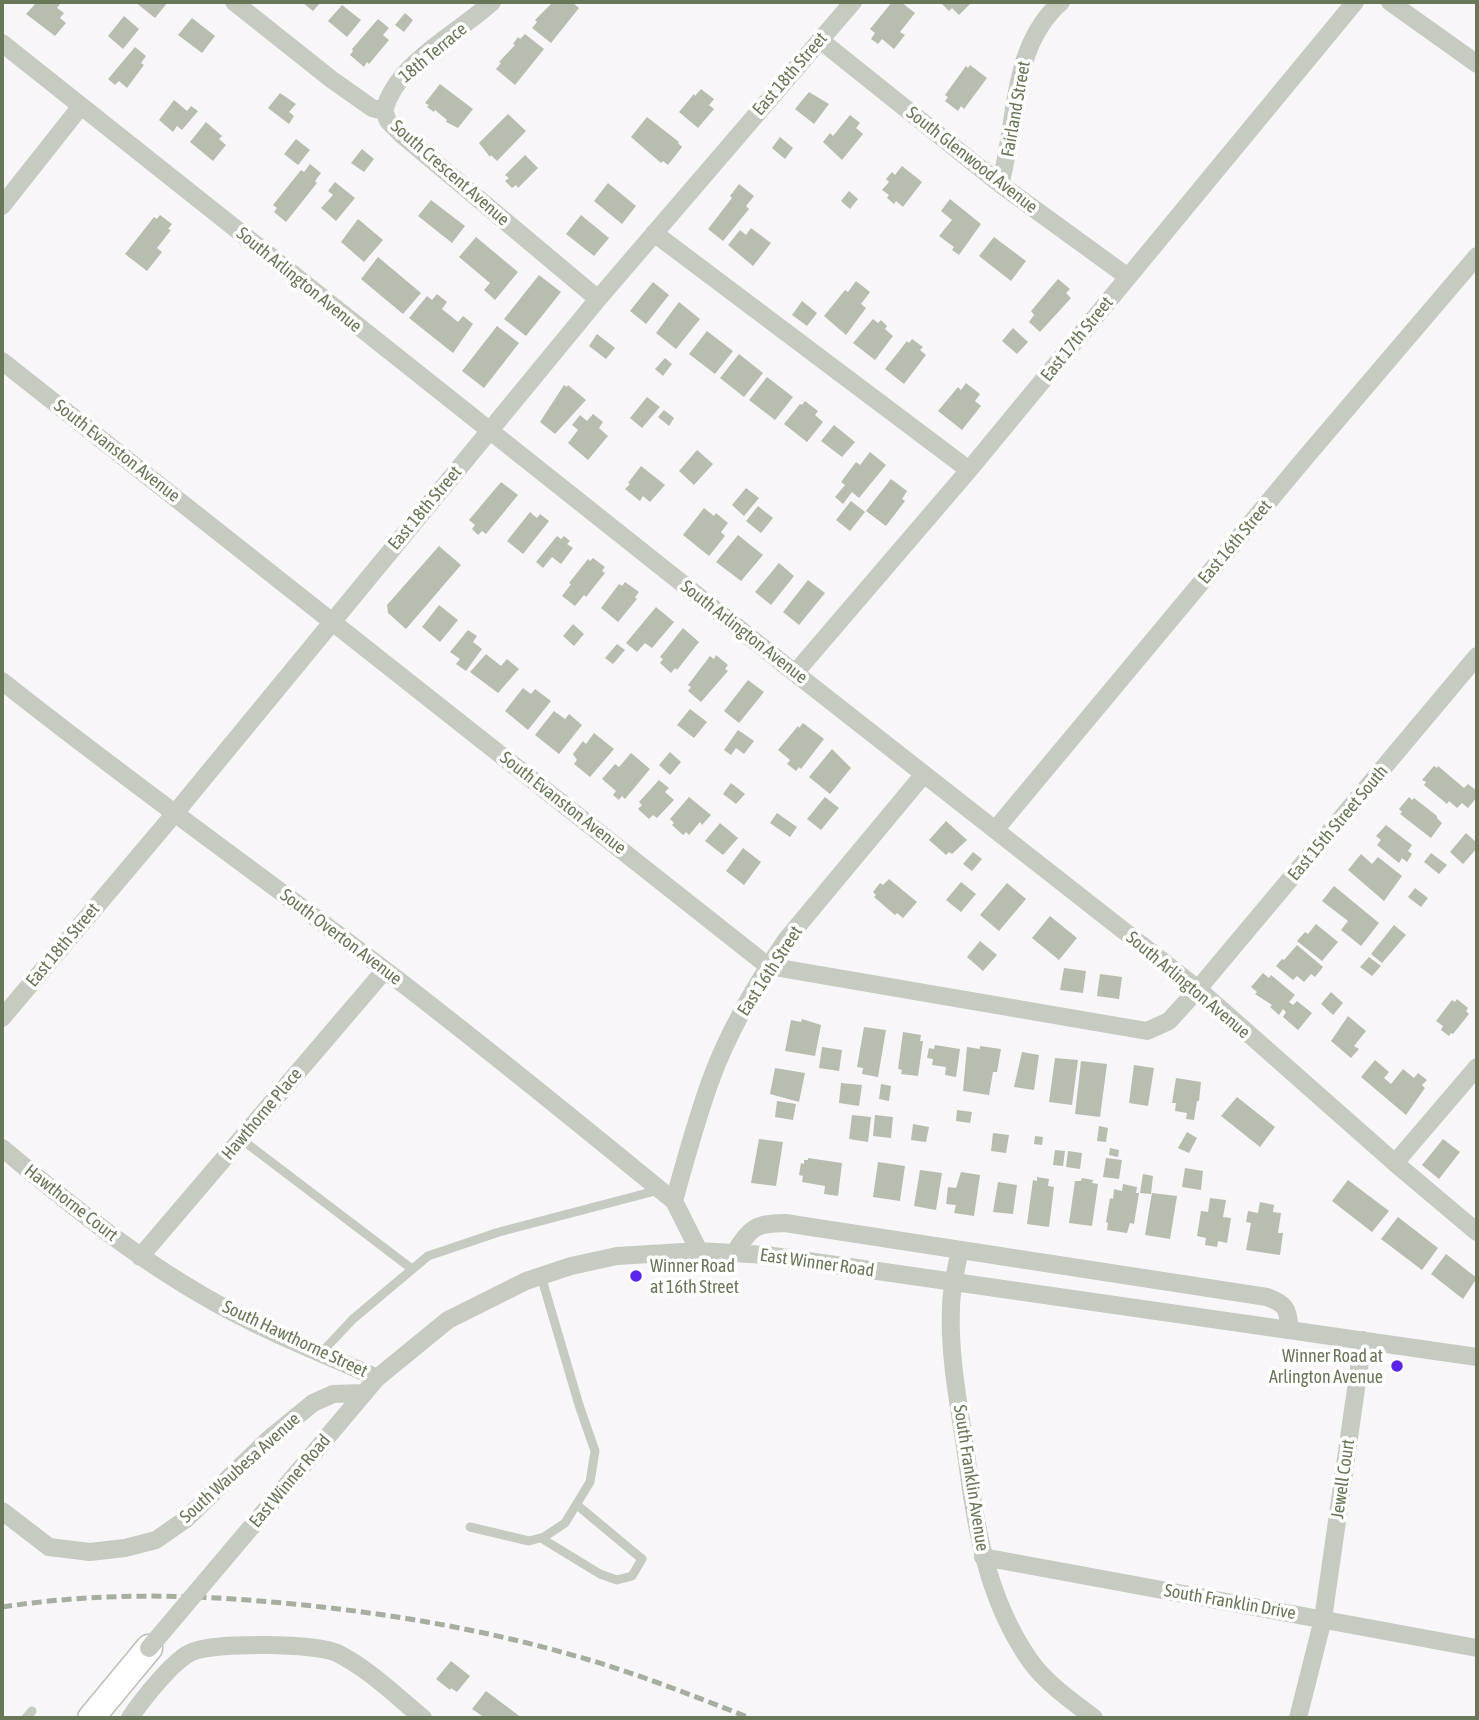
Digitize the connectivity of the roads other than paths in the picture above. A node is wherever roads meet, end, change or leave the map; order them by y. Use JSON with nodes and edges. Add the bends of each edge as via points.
{"nodes":[{"id":1,"x":234,"y":2,"type":"edge"},
{"id":2,"x":492,"y":2,"type":"edge"},
{"id":3,"x":853,"y":2,"type":"edge"},
{"id":4,"x":1061,"y":2,"type":"edge"},
{"id":5,"x":1355,"y":2,"type":"edge"},
{"id":6,"x":1390,"y":2,"type":"edge"},
{"id":7,"x":820,"y":40,"type":"junction"},
{"id":8,"x":2,"y":43,"type":"edge"},
{"id":9,"x":1477,"y":64,"type":"edge"},
{"id":10,"x":81,"y":106,"type":"junction"},
{"id":11,"x":384,"y":111,"type":"junction"},
{"id":12,"x":1000,"y":184,"type":"junction"},
{"id":13,"x":2,"y":206,"type":"edge"},
{"id":14,"x":654,"y":233,"type":"junction"},
{"id":15,"x":1477,"y":256,"type":"edge"},
{"id":16,"x":1128,"y":277,"type":"junction"},
{"id":17,"x":598,"y":299,"type":"junction"},
{"id":18,"x":2,"y":361,"type":"edge"},
{"id":19,"x":489,"y":431,"type":"junction"},
{"id":20,"x":969,"y":470,"type":"junction"},
{"id":21,"x":333,"y":620,"type":"junction"},
{"id":22,"x":1477,"y":656,"type":"edge"},
{"id":23,"x":795,"y":673,"type":"junction"},
{"id":24,"x":2,"y":681,"type":"edge"},
{"id":25,"x":924,"y":774,"type":"junction"},
{"id":26,"x":176,"y":812,"type":"junction"},
{"id":27,"x":995,"y":830,"type":"junction"},
{"id":28,"x":768,"y":966,"type":"junction"},
{"id":29,"x":385,"y":970,"type":"junction"},
{"id":30,"x":1198,"y":989,"type":"junction"},
{"id":31,"x":2,"y":1018,"type":"edge"},
{"id":32,"x":1477,"y":1066,"type":"edge"},
{"id":33,"x":241,"y":1139,"type":"junction"},
{"id":34,"x":2,"y":1148,"type":"edge"},
{"id":35,"x":1395,"y":1163,"type":"junction"},
{"id":36,"x":667,"y":1196,"type":"junction"},
{"id":37,"x":1477,"y":1232,"type":"edge"},
{"id":38,"x":960,"y":1250,"type":"junction"},
{"id":39,"x":699,"y":1251,"type":"junction"},
{"id":40,"x":734,"y":1253,"type":"junction"},
{"id":41,"x":140,"y":1257,"type":"junction"},
{"id":42,"x":412,"y":1269,"type":"junction"},
{"id":43,"x":541,"y":1276,"type":"junction"},
{"id":44,"x":954,"y":1282,"type":"junction"},
{"id":45,"x":1290,"y":1330,"type":"junction"},
{"id":46,"x":1363,"y":1340,"type":"junction"},
{"id":47,"x":321,"y":1353,"type":"junction"},
{"id":48,"x":1477,"y":1357,"type":"edge"},
{"id":49,"x":377,"y":1378,"type":"junction"},
{"id":50,"x":364,"y":1393,"type":"junction"},
{"id":51,"x":577,"y":1505,"type":"junction"},
{"id":52,"x":2,"y":1511,"type":"edge"},
{"id":53,"x":470,"y":1527,"type":"dead end"},
{"id":54,"x":541,"y":1538,"type":"junction"},
{"id":55,"x":983,"y":1557,"type":"junction"},
{"id":56,"x":1323,"y":1619,"type":"junction"},
{"id":57,"x":149,"y":1648,"type":"joint"},
{"id":58,"x":1477,"y":1648,"type":"edge"},
{"id":59,"x":91,"y":1718,"type":"edge"},
{"id":60,"x":130,"y":1718,"type":"edge"},
{"id":61,"x":423,"y":1718,"type":"edge"},
{"id":62,"x":1094,"y":1718,"type":"edge"},
{"id":63,"x":1298,"y":1718,"type":"edge"}],
"edges":[{"from":1,"to":11,"type":"street","name":"South Crescent Avenue","via":[[331,79],[372,108]]},
{"from":2,"to":11,"type":"street","name":"18th Terrace","via":[[402,75],[387,97]]},
{"from":3,"to":7,"type":"street","name":"East 18th Street"},
{"from":4,"to":12,"type":"street","name":"Fairland Street","via":[[1036,32],[1024,57]]},
{"from":5,"to":16,"type":"street","name":"East 17th Street"},
{"from":6,"to":9,"type":"street"},
{"from":7,"to":12,"type":"street","name":"South Glenwood Avenue"},
{"from":7,"to":14,"type":"street","name":"East 18th Street"},
{"from":8,"to":10,"type":"street","name":"South Arlington Avenue"},
{"from":10,"to":13,"type":"street"},
{"from":10,"to":19,"type":"street","name":"South Arlington Avenue"},
{"from":11,"to":17,"type":"street","name":"South Crescent Avenue","via":[[401,134]]},
{"from":12,"to":16,"type":"street","name":"South Glenwood Avenue"},
{"from":14,"to":17,"type":"street","name":"East 18th Street"},
{"from":14,"to":20,"type":"street"},
{"from":15,"to":27,"type":"street","name":"East 16th Street"},
{"from":16,"to":20,"type":"street","name":"East 17th Street"},
{"from":17,"to":19,"type":"street","name":"East 18th Street"},
{"from":18,"to":21,"type":"street","name":"South Evanston Avenue"},
{"from":19,"to":21,"type":"street","name":"East 18th Street"},
{"from":19,"to":23,"type":"street","name":"South Arlington Avenue"},
{"from":20,"to":23,"type":"street","name":"East 17th Street"},
{"from":21,"to":26,"type":"street","name":"East 18th Street"},
{"from":21,"to":28,"type":"street","name":"South Evanston Avenue"},
{"from":22,"to":30,"type":"street","name":"East 15th Street South"},
{"from":23,"to":25,"type":"street","name":"South Arlington Avenue"},
{"from":24,"to":26,"type":"street","name":"South Overton Avenue"},
{"from":25,"to":27,"type":"street","name":"South Arlington Avenue"},
{"from":25,"to":28,"type":"street","name":"East 16th Street"},
{"from":26,"to":29,"type":"street","name":"South Overton Avenue"},
{"from":26,"to":31,"type":"street","name":"East 18th Street"},
{"from":27,"to":30,"type":"street","name":"South Arlington Avenue"},
{"from":28,"to":30,"type":"street","name":"South Evanston Avenue","via":[[1147,1031],[1169,1021]]},
{"from":28,"to":36,"type":"street","name":"East 16th Street","via":[[711,1081]]},
{"from":29,"to":33,"type":"street","name":"Hawthorne Place"},
{"from":29,"to":36,"type":"street","name":"South Overton Avenue"},
{"from":30,"to":35,"type":"street","name":"South Arlington Avenue"},
{"from":32,"to":35,"type":"street"},
{"from":33,"to":41,"type":"street","name":"Hawthorne Place"},
{"from":33,"to":42,"type":"lane"},
{"from":34,"to":41,"type":"street","name":"Hawthorne Court"},
{"from":35,"to":37,"type":"street","name":"South Arlington Avenue"},
{"from":36,"to":39,"type":"street"},
{"from":36,"to":42,"type":"lane","via":[[464,1243],[428,1256]]},
{"from":38,"to":40,"type":"street","via":[[785,1223],[761,1224],[747,1233]]},
{"from":38,"to":44,"type":"street","name":"South Franklin Avenue"},
{"from":38,"to":45,"type":"street","via":[[1267,1297],[1287,1309]]},
{"from":39,"to":40,"type":"street","name":"East Winner Road"},
{"from":39,"to":43,"type":"street","name":"East Winner Road","via":[[617,1256]]},
{"from":40,"to":44,"type":"street","name":"East Winner Road"},
{"from":41,"to":47,"type":"street","name":"South Hawthorne Street","via":[[245,1319]]},
{"from":42,"to":47,"type":"lane"},
{"from":43,"to":49,"type":"street","name":"East Winner Road","via":[[449,1320]]},
{"from":43,"to":51,"type":"lane","via":[[595,1451],[590,1482]]},
{"from":44,"to":45,"type":"street","name":"East Winner Road"},
{"from":44,"to":55,"type":"street","name":"South Franklin Avenue","via":[[953,1363]]},
{"from":45,"to":46,"type":"street","name":"East Winner Road"},
{"from":46,"to":48,"type":"street","name":"East Winner Road"},
{"from":46,"to":56,"type":"street","name":"Jewell Court"},
{"from":47,"to":49,"type":"street","name":"South Hawthorne Street"},
{"from":49,"to":50,"type":"street","name":"East Winner Road"},
{"from":50,"to":52,"type":"street","name":"South Waubesa Avenue","via":[[332,1394],[313,1403],[187,1519],[156,1540],[90,1552],[49,1547]]},
{"from":50,"to":57,"type":"street","name":"East Winner Road","bridge":true},
{"from":51,"to":54,"type":"lane","via":[[565,1523]]},
{"from":51,"to":54,"type":"lane","via":[[642,1559],[632,1576],[617,1580],[600,1574]]},
{"from":53,"to":54,"type":"lane","via":[[530,1541]]},
{"from":55,"to":56,"type":"street","name":"South Franklin Drive"},
{"from":55,"to":62,"type":"street","name":"South Franklin Avenue","via":[[996,1599],[1033,1665]]},
{"from":56,"to":58,"type":"street","name":"South Franklin Drive"},
{"from":56,"to":63,"type":"street","name":"Jewell Court"},
{"from":57,"to":59,"type":"street","name":"East Winner Road"},
{"from":60,"to":61,"type":"street","via":[[144,1697],[192,1652],[296,1645],[335,1652]]}]}
